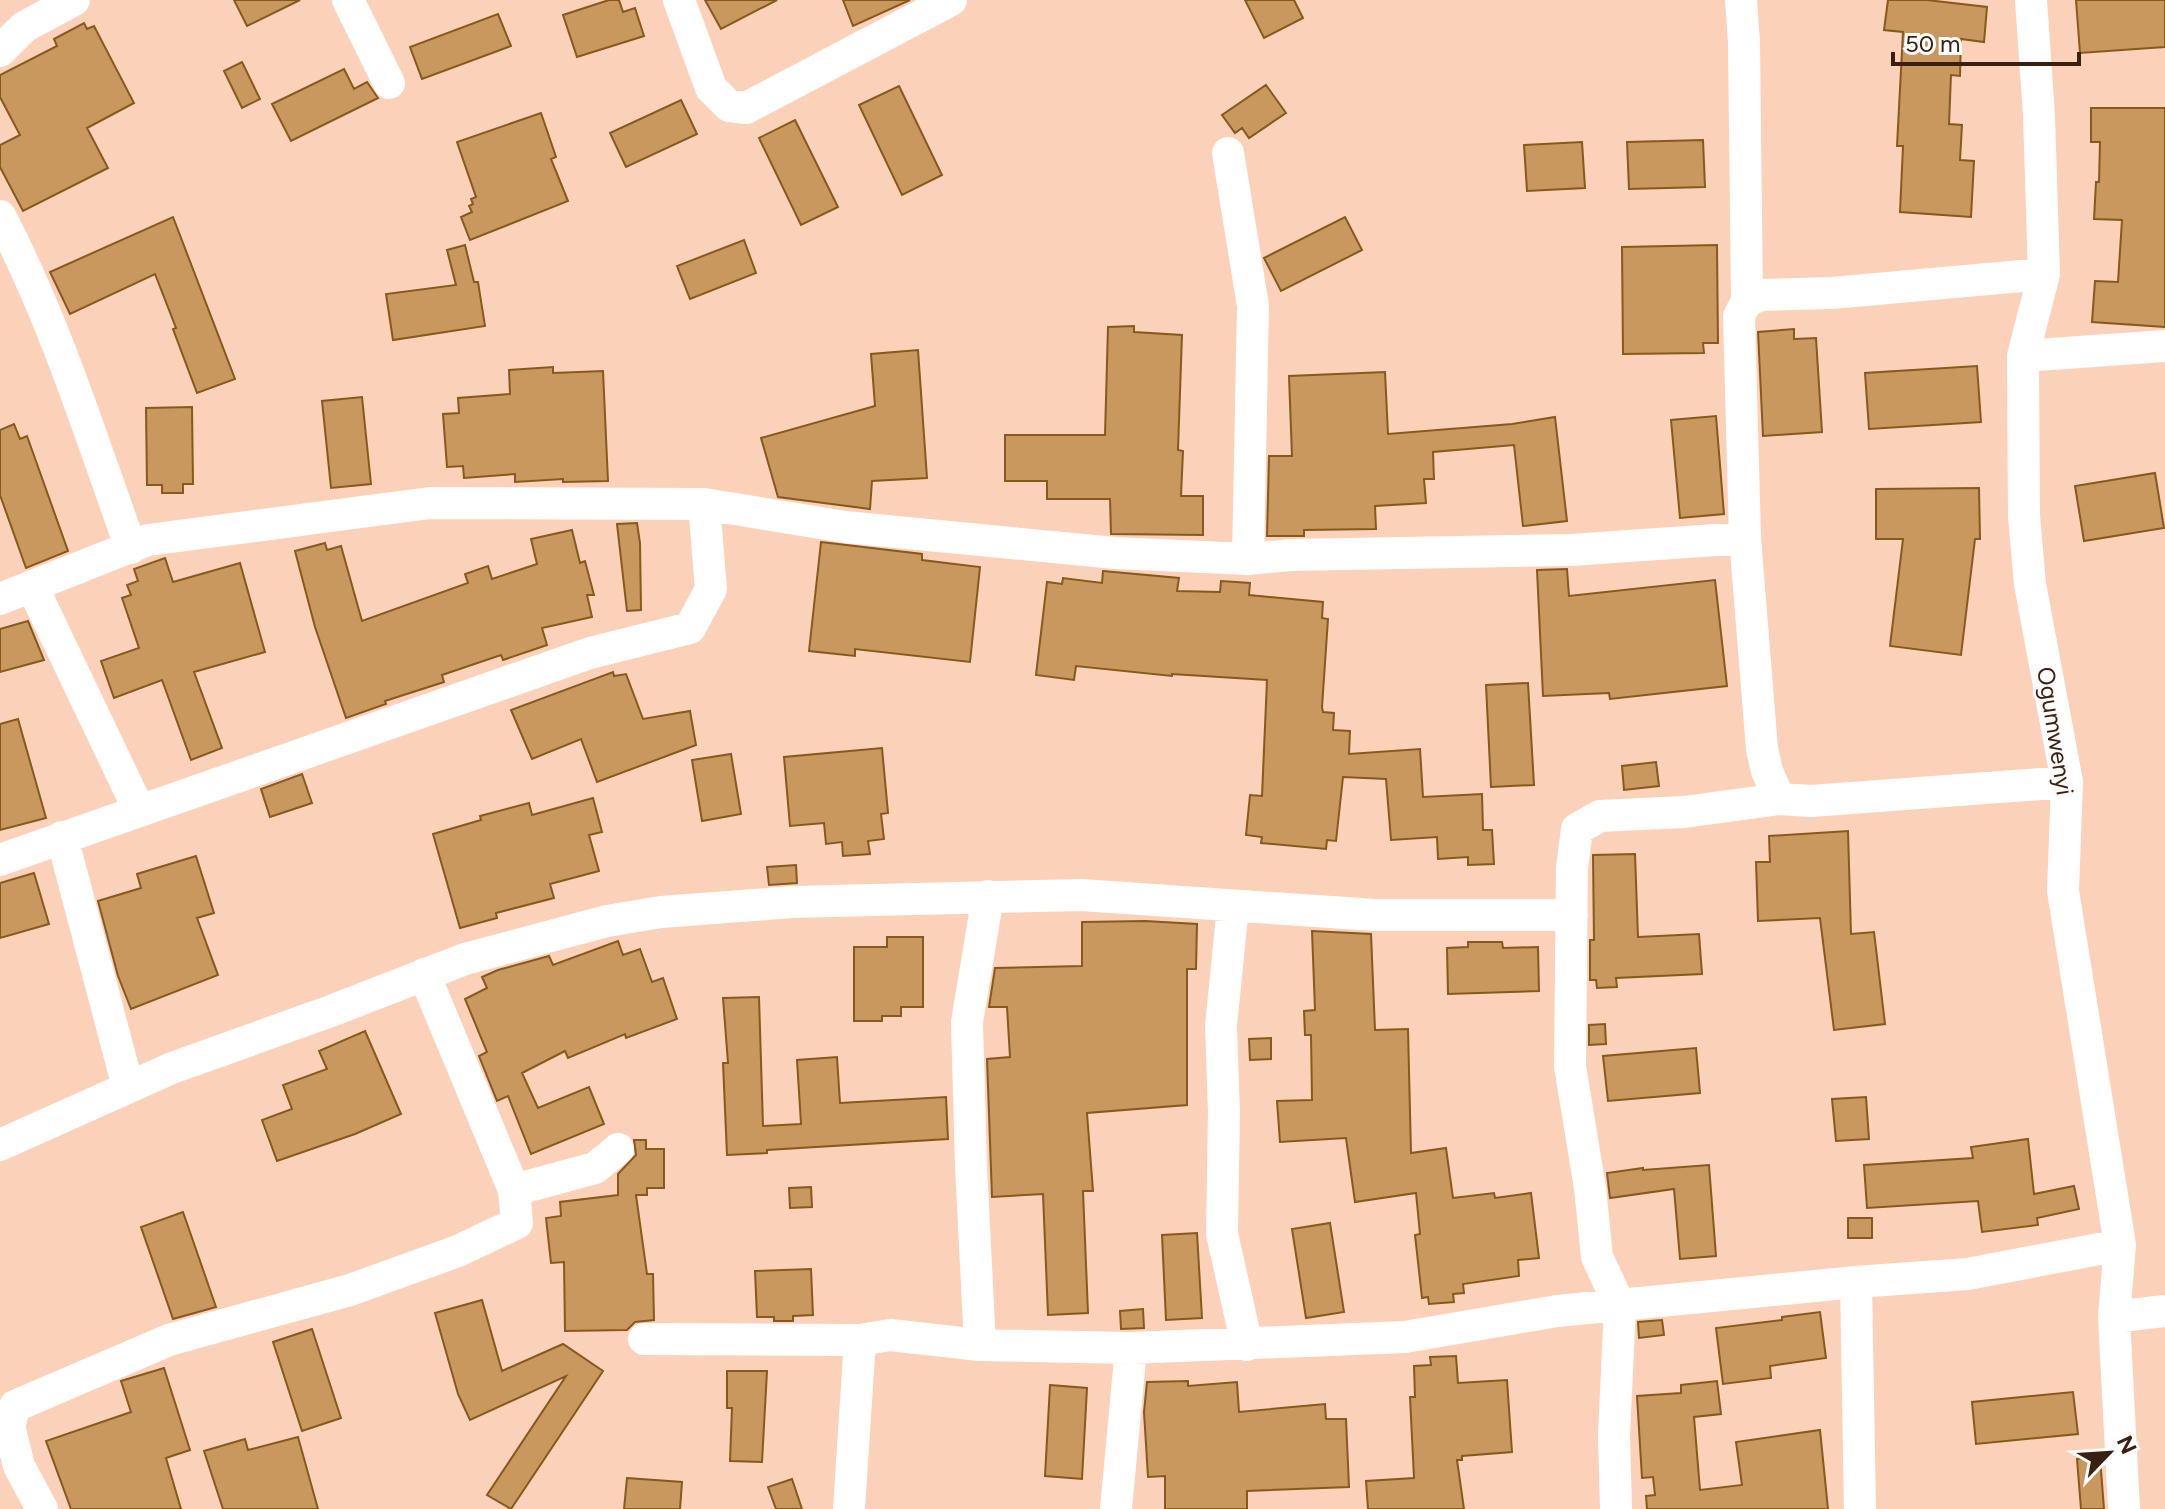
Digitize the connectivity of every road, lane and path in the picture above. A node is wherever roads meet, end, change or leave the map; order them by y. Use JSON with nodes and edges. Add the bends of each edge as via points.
{"nodes":[{"id":1,"x":74,"y":0,"type":"edge"},
{"id":2,"x":348,"y":0,"type":"edge"},
{"id":3,"x":679,"y":0,"type":"edge"},
{"id":4,"x":951,"y":0,"type":"edge"},
{"id":5,"x":1741,"y":0,"type":"edge"},
{"id":6,"x":2031,"y":0,"type":"edge"},
{"id":7,"x":0,"y":51,"type":"edge"},
{"id":8,"x":389,"y":83,"type":"dead end"},
{"id":9,"x":1228,"y":153,"type":"dead end"},
{"id":10,"x":0,"y":216,"type":"edge"},
{"id":11,"x":2044,"y":274,"type":"junction"},
{"id":12,"x":1747,"y":301,"type":"junction"},
{"id":13,"x":2165,"y":346,"type":"edge"},
{"id":14,"x":2023,"y":356,"type":"junction"},
{"id":15,"x":704,"y":504,"type":"junction"},
{"id":16,"x":1745,"y":538,"type":"junction"},
{"id":17,"x":131,"y":548,"type":"junction"},
{"id":18,"x":1248,"y":559,"type":"junction"},
{"id":19,"x":32,"y":586,"type":"junction"},
{"id":20,"x":0,"y":599,"type":"edge"},
{"id":21,"x":2067,"y":782,"type":"junction"},
{"id":22,"x":1779,"y":799,"type":"junction"},
{"id":23,"x":139,"y":810,"type":"junction"},
{"id":24,"x":62,"y":837,"type":"junction"},
{"id":25,"x":0,"y":860,"type":"edge"},
{"id":26,"x":988,"y":896,"type":"junction"},
{"id":27,"x":1233,"y":906,"type":"junction"},
{"id":28,"x":1572,"y":915,"type":"junction"},
{"id":29,"x":424,"y":974,"type":"junction"},
{"id":30,"x":128,"y":1087,"type":"junction"},
{"id":31,"x":0,"y":1145,"type":"edge"},
{"id":32,"x":618,"y":1149,"type":"dead end"},
{"id":33,"x":514,"y":1190,"type":"junction"},
{"id":34,"x":2120,"y":1245,"type":"junction"},
{"id":35,"x":1856,"y":1282,"type":"junction"},
{"id":36,"x":1620,"y":1306,"type":"junction"},
{"id":37,"x":2165,"y":1311,"type":"edge"},
{"id":38,"x":2114,"y":1317,"type":"junction"},
{"id":39,"x":644,"y":1339,"type":"dead end"},
{"id":40,"x":860,"y":1340,"type":"junction"},
{"id":41,"x":980,"y":1345,"type":"junction"},
{"id":42,"x":1247,"y":1345,"type":"junction"},
{"id":43,"x":1131,"y":1348,"type":"junction"},
{"id":44,"x":42,"y":1509,"type":"edge"},
{"id":45,"x":849,"y":1509,"type":"edge"},
{"id":46,"x":1116,"y":1509,"type":"edge"},
{"id":47,"x":1616,"y":1509,"type":"edge"},
{"id":48,"x":1860,"y":1509,"type":"edge"},
{"id":49,"x":2124,"y":1509,"type":"edge"}],
"edges":[{"from":1,"to":7,"type":"street","via":[[24,27]]},
{"from":2,"to":8,"type":"street"},
{"from":3,"to":4,"type":"street","via":[[711,88],[729,106],[746,108]]},
{"from":5,"to":12,"type":"street"},
{"from":6,"to":11,"type":"street","name":"Ogumwenyi"},
{"from":9,"to":18,"type":"street","via":[[1253,306]]},
{"from":10,"to":17,"type":"street","via":[[80,404]]},
{"from":11,"to":12,"type":"street","via":[[1761,295]]},
{"from":11,"to":14,"type":"street","name":"Ogumwenyi"},
{"from":12,"to":16,"type":"street","via":[[1739,316]]},
{"from":13,"to":14,"type":"street"},
{"from":14,"to":21,"type":"street","name":"Ogumwenyi","via":[[2030,584]]},
{"from":15,"to":17,"type":"street","via":[[430,503],[148,540]]},
{"from":15,"to":18,"type":"street","via":[[845,527],[1115,553]]},
{"from":15,"to":23,"type":"street","via":[[711,589],[690,628],[590,653]]},
{"from":16,"to":18,"type":"street","via":[[1571,550]]},
{"from":16,"to":22,"type":"street","via":[[1762,749]]},
{"from":17,"to":19,"type":"street"},
{"from":19,"to":20,"type":"street"},
{"from":19,"to":23,"type":"street"},
{"from":21,"to":22,"type":"street"},
{"from":21,"to":34,"type":"street","name":"Ogumwenyi","via":[[2063,891]]},
{"from":22,"to":28,"type":"street","via":[[1600,816],[1577,829]]},
{"from":23,"to":24,"type":"street"},
{"from":24,"to":25,"type":"street"},
{"from":24,"to":30,"type":"street"},
{"from":26,"to":27,"type":"street","via":[[1081,895]]},
{"from":26,"to":29,"type":"street","via":[[661,912],[607,921]]},
{"from":26,"to":41,"type":"street","via":[[967,1022]]},
{"from":27,"to":28,"type":"street","via":[[1375,915]]},
{"from":27,"to":42,"type":"street","via":[[1221,1026],[1222,1234]]},
{"from":28,"to":36,"type":"street","via":[[1570,1066],[1597,1257]]},
{"from":29,"to":30,"type":"street"},
{"from":29,"to":33,"type":"street"},
{"from":30,"to":31,"type":"street"},
{"from":32,"to":33,"type":"street","via":[[595,1168]]},
{"from":33,"to":44,"type":"street","via":[[517,1223],[487,1238],[350,1290],[169,1340],[15,1406],[9,1426],[19,1466]]},
{"from":34,"to":35,"type":"street","via":[[1968,1274]]},
{"from":34,"to":38,"type":"street","name":"Ogumwenyi"},
{"from":35,"to":36,"type":"street"},
{"from":35,"to":48,"type":"street"},
{"from":36,"to":42,"type":"street","via":[[1557,1311],[1405,1337]]},
{"from":36,"to":47,"type":"street"},
{"from":37,"to":38,"type":"street"},
{"from":38,"to":49,"type":"street","name":"Ogumwenyi"},
{"from":39,"to":40,"type":"street"},
{"from":40,"to":41,"type":"street","via":[[890,1335]]},
{"from":40,"to":45,"type":"street"},
{"from":41,"to":43,"type":"street"},
{"from":42,"to":43,"type":"street"},
{"from":43,"to":46,"type":"street"}]}
